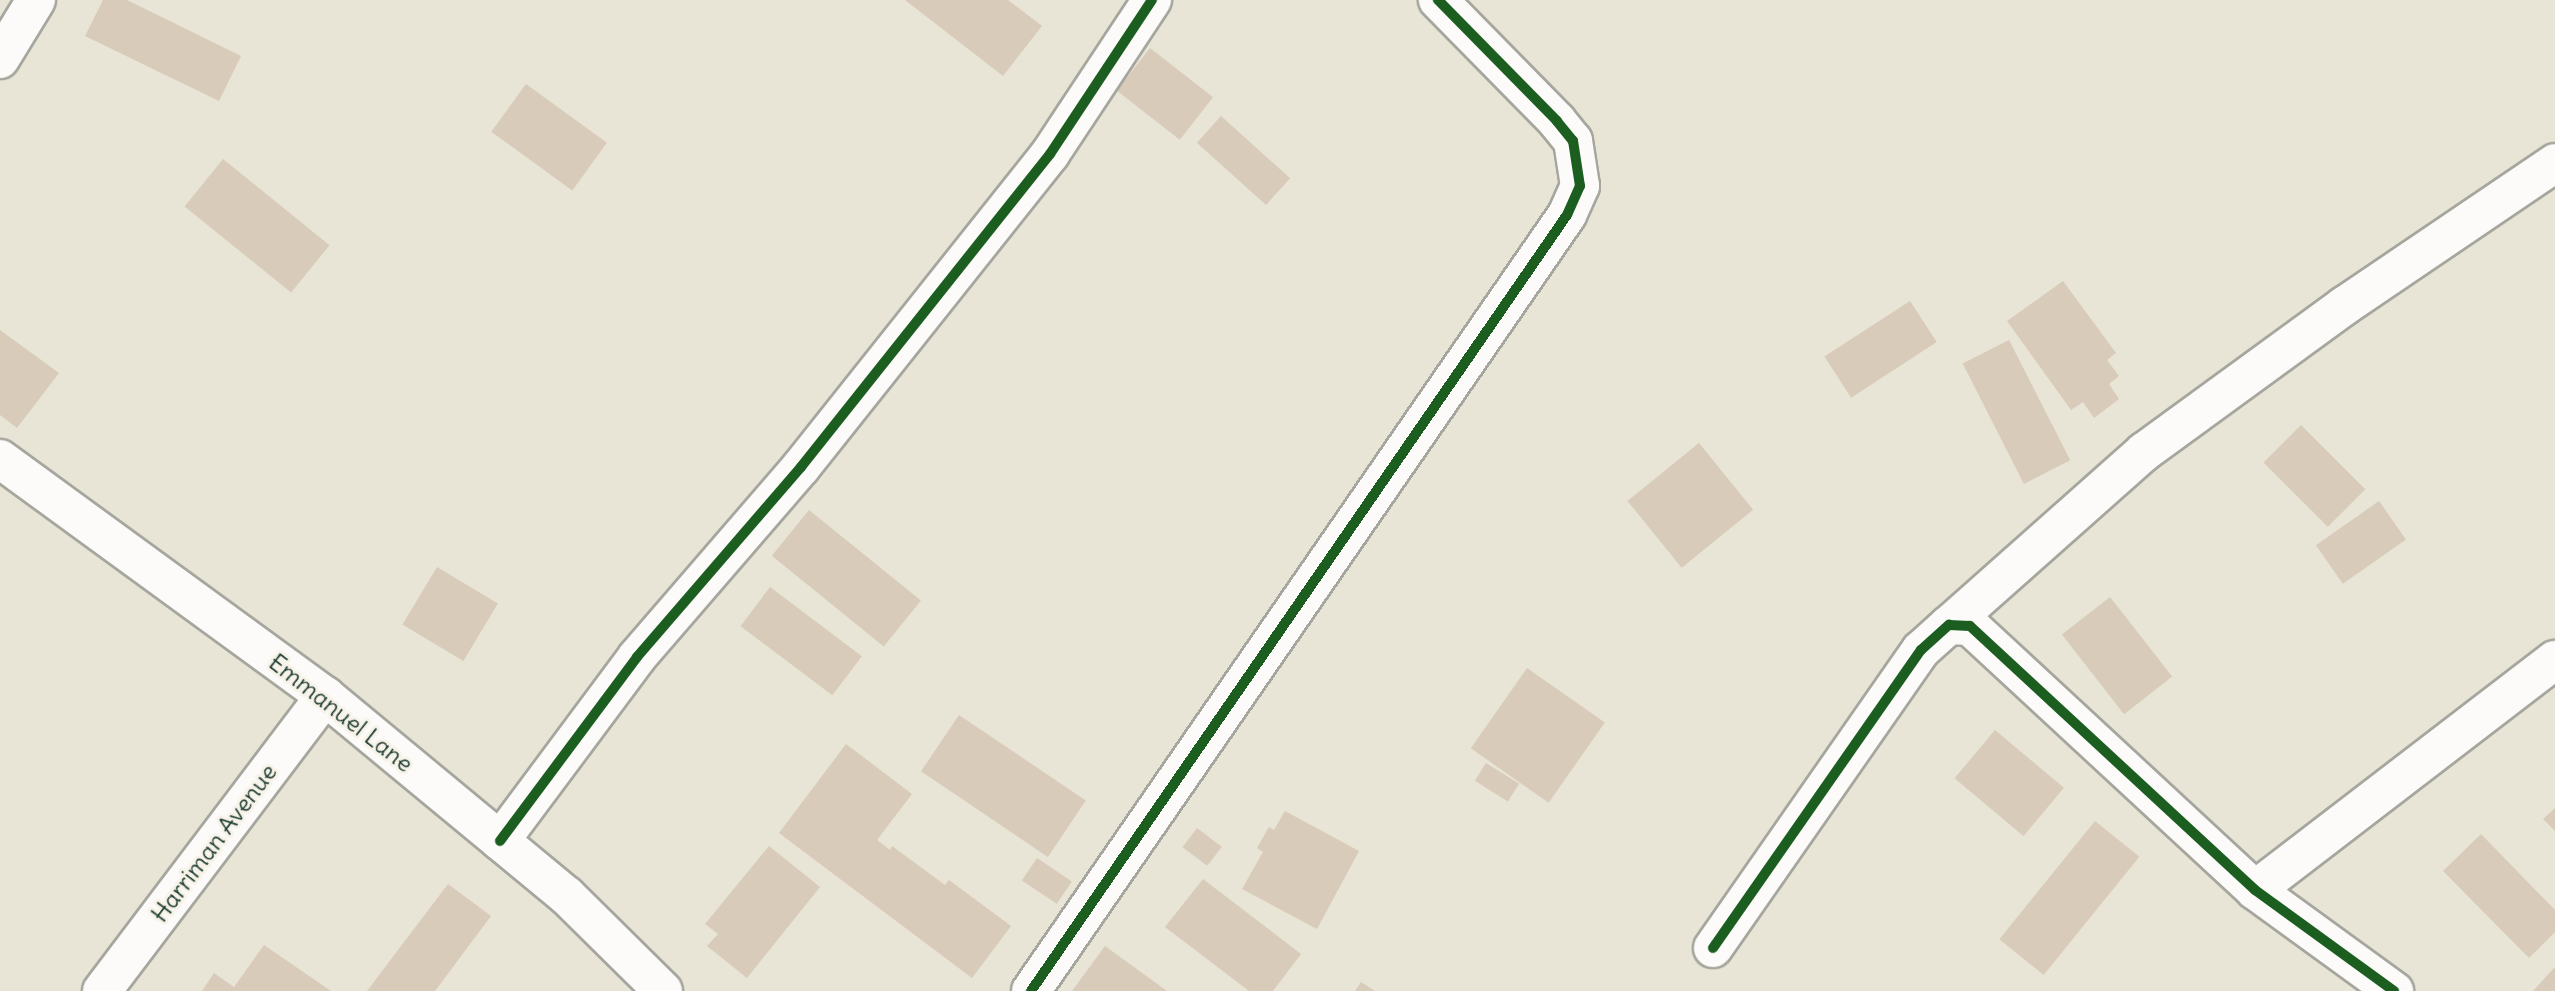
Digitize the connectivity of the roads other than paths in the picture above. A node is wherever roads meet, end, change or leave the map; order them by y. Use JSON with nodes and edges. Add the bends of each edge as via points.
{"nodes":[{"id":1,"x":36,"y":0,"type":"edge"},
{"id":2,"x":1152,"y":0,"type":"edge"},
{"id":3,"x":1438,"y":0,"type":"edge"},
{"id":4,"x":0,"y":59,"type":"edge"},
{"id":5,"x":2555,"y":163,"type":"edge"},
{"id":6,"x":0,"y":459,"type":"edge"},
{"id":7,"x":1949,"y":625,"type":"junction"},
{"id":8,"x":2555,"y":660,"type":"edge"},
{"id":9,"x":325,"y":696,"type":"junction"},
{"id":10,"x":500,"y":841,"type":"junction"},
{"id":11,"x":2255,"y":890,"type":"junction"},
{"id":12,"x":1713,"y":948,"type":"dead end"},
{"id":13,"x":102,"y":991,"type":"edge"},
{"id":14,"x":663,"y":991,"type":"edge"},
{"id":15,"x":1031,"y":991,"type":"edge"},
{"id":16,"x":2393,"y":991,"type":"edge"}],
"edges":[{"from":1,"to":4,"type":"street"},
{"from":2,"to":10,"type":"street","via":[[1050,154],[801,467],[637,657]]},
{"from":3,"to":15,"type":"street","via":[[1558,121],[1573,141],[1580,186],[1559,227]]},
{"from":5,"to":7,"type":"street","via":[[2344,306],[2144,452]]},
{"from":6,"to":9,"type":"street","name":"Emmanuel Lane"},
{"from":7,"to":11,"type":"street","via":[[1970,626]]},
{"from":7,"to":12,"type":"street","via":[[1921,650]]},
{"from":8,"to":11,"type":"street"},
{"from":9,"to":10,"type":"street","name":"Emmanuel Lane"},
{"from":9,"to":13,"type":"street","name":"Harriman Avenue"},
{"from":10,"to":14,"type":"street","name":"Emmanuel Lane","via":[[567,896]]},
{"from":11,"to":16,"type":"street"}]}
